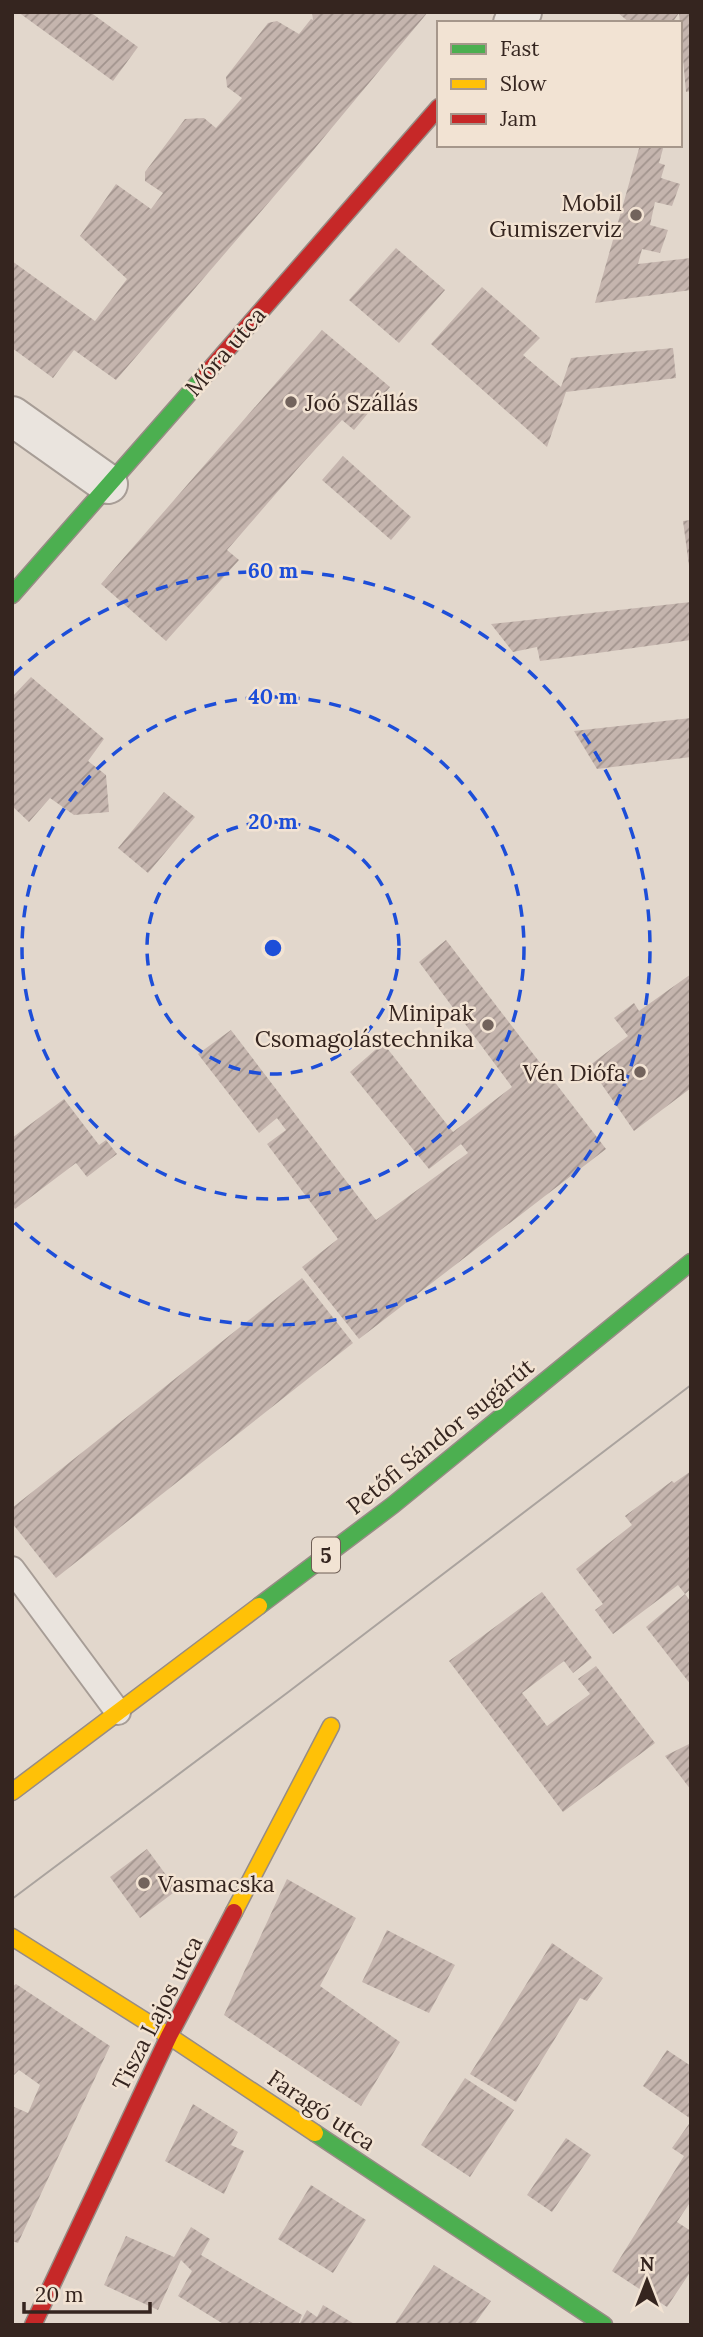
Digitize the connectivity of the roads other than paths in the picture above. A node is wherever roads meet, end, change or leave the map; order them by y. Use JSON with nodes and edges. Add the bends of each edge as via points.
{"nodes":[{"id":1,"x":437,"y":109,"type":"edge"},
{"id":2,"x":12,"y":416,"type":"edge"},
{"id":3,"x":108,"y":484,"type":"junction"},
{"id":4,"x":12,"y":595,"type":"edge"},
{"id":5,"x":691,"y":1262,"type":"edge"},
{"id":6,"x":12,"y":1569,"type":"edge"},
{"id":7,"x":118,"y":1712,"type":"junction"},
{"id":8,"x":331,"y":1726,"type":"dead end"},
{"id":9,"x":12,"y":1792,"type":"edge"},
{"id":10,"x":12,"y":1937,"type":"edge"},
{"id":11,"x":169,"y":2036,"type":"junction"},
{"id":12,"x":33,"y":2325,"type":"edge"},
{"id":13,"x":604,"y":2325,"type":"edge"}],
"edges":[{"from":1,"to":3,"type":"street","name":"Móra utca"},
{"from":2,"to":3,"type":"street"},
{"from":3,"to":4,"type":"street","name":"Móra utca"},
{"from":5,"to":7,"type":"street","name":"Petőfi Sándor sugárút","number":"5","via":[[393,1505]]},
{"from":6,"to":7,"type":"lane"},
{"from":7,"to":9,"type":"street","name":"Petőfi Sándor sugárút","number":"5"},
{"from":8,"to":11,"type":"street","name":"Tisza Lajos utca"},
{"from":10,"to":11,"type":"street","name":"Faragó utca"},
{"from":11,"to":12,"type":"street","name":"Tisza Lajos utca"},
{"from":11,"to":13,"type":"street","name":"Faragó utca"}]}
